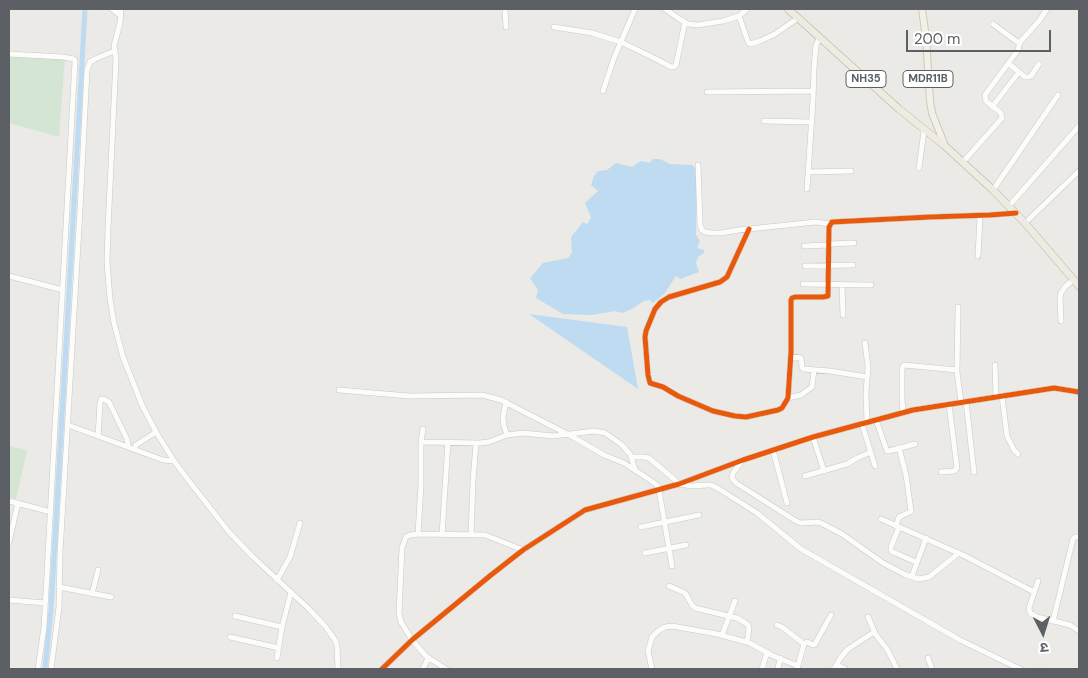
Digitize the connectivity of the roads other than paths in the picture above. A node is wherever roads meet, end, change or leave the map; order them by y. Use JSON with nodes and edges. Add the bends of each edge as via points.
{"nodes":[{"id":1,"x":112,"y":9,"type":"edge"},
{"id":2,"x":121,"y":9,"type":"edge"},
{"id":3,"x":504,"y":9,"type":"edge"},
{"id":4,"x":635,"y":9,"type":"edge"},
{"id":5,"x":665,"y":9,"type":"edge"},
{"id":6,"x":748,"y":9,"type":"edge"},
{"id":7,"x":788,"y":9,"type":"edge"},
{"id":8,"x":922,"y":9,"type":"edge"},
{"id":9,"x":1047,"y":9,"type":"edge"},
{"id":10,"x":120,"y":15,"type":"junction"},
{"id":11,"x":739,"y":16,"type":"junction"},
{"id":12,"x":798,"y":18,"type":"junction"},
{"id":13,"x":685,"y":22,"type":"junction"},
{"id":14,"x":993,"y":24,"type":"dead end"},
{"id":15,"x":506,"y":27,"type":"dead end"},
{"id":16,"x":554,"y":27,"type":"dead end"},
{"id":17,"x":820,"y":37,"type":"junction"},
{"id":18,"x":621,"y":42,"type":"junction"},
{"id":19,"x":1020,"y":44,"type":"junction"},
{"id":20,"x":114,"y":51,"type":"junction"},
{"id":21,"x":9,"y":54,"type":"edge"},
{"id":22,"x":1008,"y":63,"type":"junction"},
{"id":23,"x":1039,"y":64,"type":"dead end"},
{"id":24,"x":1019,"y":72,"type":"junction"},
{"id":25,"x":603,"y":91,"type":"dead end"},
{"id":26,"x":813,"y":91,"type":"junction"},
{"id":27,"x":707,"y":92,"type":"dead end"},
{"id":28,"x":1058,"y":95,"type":"dead end"},
{"id":29,"x":992,"y":106,"type":"junction"},
{"id":30,"x":764,"y":121,"type":"dead end"},
{"id":31,"x":811,"y":122,"type":"junction"},
{"id":32,"x":1079,"y":126,"type":"edge"},
{"id":33,"x":924,"y":131,"type":"junction"},
{"id":34,"x":945,"y":146,"type":"junction"},
{"id":35,"x":963,"y":162,"type":"junction"},
{"id":36,"x":698,"y":165,"type":"dead end"},
{"id":37,"x":918,"y":168,"type":"dead end"},
{"id":38,"x":850,"y":171,"type":"dead end"},
{"id":39,"x":1079,"y":171,"type":"edge"},
{"id":40,"x":808,"y":172,"type":"junction"},
{"id":41,"x":807,"y":189,"type":"dead end"},
{"id":42,"x":993,"y":190,"type":"junction"},
{"id":43,"x":1009,"y":206,"type":"junction"},
{"id":44,"x":1016,"y":213,"type":"junction"},
{"id":45,"x":980,"y":216,"type":"junction"},
{"id":46,"x":1025,"y":223,"type":"junction"},
{"id":47,"x":830,"y":224,"type":"junction"},
{"id":48,"x":749,"y":229,"type":"junction"},
{"id":49,"x":854,"y":242,"type":"dead end"},
{"id":50,"x":829,"y":244,"type":"junction"},
{"id":51,"x":804,"y":246,"type":"dead end"},
{"id":52,"x":978,"y":256,"type":"dead end"},
{"id":53,"x":853,"y":264,"type":"dead end"},
{"id":54,"x":828,"y":265,"type":"junction"},
{"id":55,"x":806,"y":266,"type":"dead end"},
{"id":56,"x":9,"y":276,"type":"edge"},
{"id":57,"x":1073,"y":280,"type":"junction"},
{"id":58,"x":803,"y":284,"type":"dead end"},
{"id":59,"x":828,"y":285,"type":"junction"},
{"id":60,"x":842,"y":285,"type":"junction"},
{"id":61,"x":871,"y":285,"type":"dead end"},
{"id":62,"x":1079,"y":286,"type":"edge"},
{"id":63,"x":63,"y":290,"type":"junction"},
{"id":64,"x":958,"y":308,"type":"dead end"},
{"id":65,"x":843,"y":315,"type":"dead end"},
{"id":66,"x":1061,"y":321,"type":"dead end"},
{"id":67,"x":865,"y":343,"type":"dead end"},
{"id":68,"x":790,"y":356,"type":"junction"},
{"id":69,"x":996,"y":365,"type":"dead end"},
{"id":70,"x":814,"y":370,"type":"junction"},
{"id":71,"x":957,"y":370,"type":"junction"},
{"id":72,"x":867,"y":377,"type":"junction"},
{"id":73,"x":339,"y":390,"type":"dead end"},
{"id":74,"x":1079,"y":392,"type":"edge"},
{"id":75,"x":999,"y":396,"type":"junction"},
{"id":76,"x":788,"y":398,"type":"junction"},
{"id":77,"x":506,"y":402,"type":"junction"},
{"id":78,"x":963,"y":402,"type":"junction"},
{"id":79,"x":949,"y":404,"type":"junction"},
{"id":80,"x":903,"y":413,"type":"junction"},
{"id":81,"x":876,"y":420,"type":"junction"},
{"id":82,"x":865,"y":423,"type":"junction"},
{"id":83,"x":68,"y":425,"type":"junction"},
{"id":84,"x":423,"y":429,"type":"dead end"},
{"id":85,"x":156,"y":432,"type":"junction"},
{"id":86,"x":569,"y":435,"type":"junction"},
{"id":87,"x":98,"y":436,"type":"junction"},
{"id":88,"x":507,"y":436,"type":"junction"},
{"id":89,"x":813,"y":437,"type":"junction"},
{"id":90,"x":421,"y":442,"type":"junction"},
{"id":91,"x":448,"y":442,"type":"junction"},
{"id":92,"x":476,"y":443,"type":"junction"},
{"id":93,"x":915,"y":444,"type":"dead end"},
{"id":94,"x":128,"y":446,"type":"junction"},
{"id":95,"x":134,"y":448,"type":"junction"},
{"id":96,"x":899,"y":448,"type":"junction"},
{"id":97,"x":773,"y":450,"type":"junction"},
{"id":98,"x":871,"y":452,"type":"junction"},
{"id":99,"x":1018,"y":454,"type":"dead end"},
{"id":100,"x":631,"y":457,"type":"junction"},
{"id":101,"x":743,"y":460,"type":"junction"},
{"id":102,"x":174,"y":461,"type":"junction"},
{"id":103,"x":875,"y":466,"type":"dead end"},
{"id":104,"x":635,"y":470,"type":"junction"},
{"id":105,"x":824,"y":471,"type":"junction"},
{"id":106,"x":941,"y":472,"type":"dead end"},
{"id":107,"x":974,"y":472,"type":"dead end"},
{"id":108,"x":805,"y":476,"type":"dead end"},
{"id":109,"x":679,"y":484,"type":"junction"},
{"id":110,"x":658,"y":490,"type":"junction"},
{"id":111,"x":9,"y":501,"type":"edge"},
{"id":112,"x":18,"y":503,"type":"junction"},
{"id":113,"x":787,"y":503,"type":"dead end"},
{"id":114,"x":51,"y":512,"type":"junction"},
{"id":115,"x":699,"y":515,"type":"dead end"},
{"id":116,"x":881,"y":519,"type":"dead end"},
{"id":117,"x":664,"y":522,"type":"junction"},
{"id":118,"x":300,"y":523,"type":"dead end"},
{"id":119,"x":898,"y":526,"type":"junction"},
{"id":120,"x":641,"y":527,"type":"dead end"},
{"id":121,"x":418,"y":534,"type":"junction"},
{"id":122,"x":442,"y":535,"type":"junction"},
{"id":123,"x":471,"y":535,"type":"junction"},
{"id":124,"x":1079,"y":537,"type":"edge"},
{"id":125,"x":926,"y":538,"type":"junction"},
{"id":126,"x":9,"y":542,"type":"edge"},
{"id":127,"x":686,"y":545,"type":"dead end"},
{"id":128,"x":669,"y":548,"type":"junction"},
{"id":129,"x":523,"y":550,"type":"junction"},
{"id":130,"x":645,"y":552,"type":"dead end"},
{"id":131,"x":958,"y":553,"type":"junction"},
{"id":132,"x":916,"y":562,"type":"junction"},
{"id":133,"x":672,"y":566,"type":"dead end"},
{"id":134,"x":98,"y":570,"type":"dead end"},
{"id":135,"x":912,"y":576,"type":"junction"},
{"id":136,"x":277,"y":580,"type":"junction"},
{"id":137,"x":1038,"y":581,"type":"dead end"},
{"id":138,"x":669,"y":586,"type":"dead end"},
{"id":139,"x":59,"y":587,"type":"junction"},
{"id":140,"x":291,"y":592,"type":"junction"},
{"id":141,"x":1034,"y":592,"type":"junction"},
{"id":142,"x":92,"y":594,"type":"junction"},
{"id":143,"x":111,"y":597,"type":"dead end"},
{"id":144,"x":9,"y":600,"type":"edge"},
{"id":145,"x":735,"y":601,"type":"dead end"},
{"id":146,"x":45,"y":603,"type":"junction"},
{"id":147,"x":831,"y":615,"type":"dead end"},
{"id":148,"x":235,"y":616,"type":"dead end"},
{"id":149,"x":728,"y":616,"type":"junction"},
{"id":150,"x":868,"y":617,"type":"dead end"},
{"id":151,"x":1053,"y":621,"type":"junction"},
{"id":152,"x":777,"y":625,"type":"dead end"},
{"id":153,"x":282,"y":627,"type":"junction"},
{"id":154,"x":874,"y":632,"type":"junction"},
{"id":155,"x":1079,"y":632,"type":"edge"},
{"id":156,"x":722,"y":636,"type":"junction"},
{"id":157,"x":230,"y":637,"type":"dead end"},
{"id":158,"x":412,"y":640,"type":"junction"},
{"id":159,"x":747,"y":642,"type":"junction"},
{"id":160,"x":804,"y":644,"type":"junction"},
{"id":161,"x":279,"y":648,"type":"junction"},
{"id":162,"x":767,"y":652,"type":"junction"},
{"id":163,"x":278,"y":658,"type":"dead end"},
{"id":164,"x":428,"y":658,"type":"junction"},
{"id":165,"x":780,"y":658,"type":"junction"},
{"id":166,"x":928,"y":658,"type":"dead end"},
{"id":167,"x":797,"y":667,"type":"edge"},
{"id":168,"x":836,"y":667,"type":"edge"},
{"id":169,"x":38,"y":669,"type":"edge"},
{"id":170,"x":51,"y":669,"type":"edge"},
{"id":171,"x":338,"y":669,"type":"edge"},
{"id":172,"x":382,"y":669,"type":"edge"},
{"id":173,"x":423,"y":669,"type":"edge"},
{"id":174,"x":446,"y":669,"type":"edge"},
{"id":175,"x":652,"y":669,"type":"edge"},
{"id":176,"x":762,"y":669,"type":"edge"},
{"id":177,"x":778,"y":669,"type":"edge"},
{"id":178,"x":845,"y":669,"type":"edge"},
{"id":179,"x":897,"y":669,"type":"edge"},
{"id":180,"x":932,"y":669,"type":"edge"},
{"id":181,"x":1020,"y":669,"type":"edge"}],
"edges":[{"from":1,"to":10,"type":"street"},
{"from":2,"to":10,"type":"street"},
{"from":3,"to":15,"type":"street"},
{"from":4,"to":18,"type":"street"},
{"from":5,"to":13,"type":"street"},
{"from":6,"to":11,"type":"street"},
{"from":7,"to":12,"type":"highway","number":"NH35"},
{"from":8,"to":34,"type":"main road","number":"MDR11B","via":[[930,101]]},
{"from":9,"to":19,"type":"street"},
{"from":10,"to":20,"type":"street"},
{"from":11,"to":12,"type":"street","via":[[750,44],[775,34]]},
{"from":11,"to":13,"type":"street","via":[[698,25]]},
{"from":12,"to":17,"type":"highway","number":"NH35"},
{"from":13,"to":18,"type":"street","via":[[674,67]]},
{"from":14,"to":19,"type":"street"},
{"from":16,"to":18,"type":"street"},
{"from":17,"to":26,"type":"street","via":[[816,45]]},
{"from":17,"to":33,"type":"highway","number":"NH35"},
{"from":18,"to":25,"type":"street"},
{"from":19,"to":22,"type":"street"},
{"from":20,"to":83,"type":"street","via":[[94,59],[87,70]]},
{"from":20,"to":85,"type":"street","via":[[107,246],[110,299],[123,356]]},
{"from":21,"to":63,"type":"street","via":[[63,57],[75,61]]},
{"from":22,"to":24,"type":"street"},
{"from":22,"to":29,"type":"street","via":[[985,95]]},
{"from":23,"to":24,"type":"street","via":[[1029,77]]},
{"from":24,"to":29,"type":"street"},
{"from":26,"to":27,"type":"street"},
{"from":26,"to":31,"type":"street"},
{"from":28,"to":42,"type":"street"},
{"from":29,"to":35,"type":"street","via":[[1002,114],[1002,118]]},
{"from":30,"to":31,"type":"street"},
{"from":31,"to":40,"type":"street"},
{"from":32,"to":43,"type":"street"},
{"from":33,"to":34,"type":"highway","number":"NH35"},
{"from":33,"to":37,"type":"street"},
{"from":34,"to":35,"type":"highway","number":"NH35"},
{"from":35,"to":42,"type":"highway","number":"NH35"},
{"from":36,"to":48,"type":"street","via":[[702,230],[712,233]]},
{"from":38,"to":40,"type":"street"},
{"from":39,"to":46,"type":"street"},
{"from":40,"to":41,"type":"street"},
{"from":42,"to":43,"type":"highway","number":"NH35"},
{"from":43,"to":44,"type":"highway","number":"NH35"},
{"from":44,"to":45,"type":"street"},
{"from":44,"to":46,"type":"highway","number":"NH35"},
{"from":45,"to":47,"type":"street","via":[[836,221]]},
{"from":45,"to":52,"type":"street"},
{"from":46,"to":57,"type":"highway","number":"NH35"},
{"from":47,"to":48,"type":"street","via":[[816,222]]},
{"from":47,"to":50,"type":"street"},
{"from":48,"to":76,"type":"street","via":[[727,277],[669,298],[655,309],[645,337],[648,380],[713,411],[735,416],[746,417],[778,410]]},
{"from":49,"to":50,"type":"street"},
{"from":50,"to":51,"type":"street"},
{"from":50,"to":54,"type":"street"},
{"from":53,"to":54,"type":"street"},
{"from":54,"to":55,"type":"street"},
{"from":54,"to":59,"type":"street"},
{"from":56,"to":63,"type":"street"},
{"from":57,"to":62,"type":"highway","number":"NH35"},
{"from":57,"to":66,"type":"street","via":[[1061,293]]},
{"from":58,"to":59,"type":"street"},
{"from":59,"to":60,"type":"street"},
{"from":59,"to":68,"type":"street","via":[[828,297],[792,298]]},
{"from":60,"to":61,"type":"street"},
{"from":60,"to":65,"type":"street"},
{"from":63,"to":114,"type":"street"},
{"from":64,"to":71,"type":"street"},
{"from":67,"to":72,"type":"street"},
{"from":68,"to":70,"type":"street","via":[[801,358],[803,369]]},
{"from":68,"to":76,"type":"street"},
{"from":69,"to":75,"type":"street"},
{"from":70,"to":72,"type":"street"},
{"from":70,"to":76,"type":"street","via":[[812,387],[802,395]]},
{"from":71,"to":78,"type":"street"},
{"from":71,"to":80,"type":"street","via":[[902,366]]},
{"from":72,"to":82,"type":"street"},
{"from":73,"to":77,"type":"street","via":[[409,396],[482,395]]},
{"from":74,"to":75,"type":"street","via":[[1054,388]]},
{"from":75,"to":78,"type":"street"},
{"from":75,"to":99,"type":"street","via":[[1007,436]]},
{"from":77,"to":86,"type":"street"},
{"from":77,"to":88,"type":"street","via":[[503,417]]},
{"from":78,"to":79,"type":"street"},
{"from":78,"to":107,"type":"street"},
{"from":79,"to":80,"type":"street"},
{"from":79,"to":106,"type":"street","via":[[957,468]]},
{"from":80,"to":81,"type":"street"},
{"from":81,"to":82,"type":"street"},
{"from":81,"to":96,"type":"street","via":[[887,451]]},
{"from":82,"to":89,"type":"street"},
{"from":82,"to":98,"type":"street"},
{"from":83,"to":87,"type":"street"},
{"from":83,"to":139,"type":"street"},
{"from":84,"to":90,"type":"street"},
{"from":85,"to":95,"type":"street"},
{"from":85,"to":102,"type":"street"},
{"from":86,"to":88,"type":"street","via":[[523,433]]},
{"from":86,"to":100,"type":"street","via":[[587,431],[605,433],[622,444]]},
{"from":86,"to":104,"type":"street"},
{"from":87,"to":94,"type":"street"},
{"from":87,"to":94,"type":"street","via":[[103,399],[109,402]]},
{"from":88,"to":92,"type":"street"},
{"from":89,"to":97,"type":"street"},
{"from":89,"to":105,"type":"street"},
{"from":90,"to":91,"type":"street"},
{"from":90,"to":121,"type":"street"},
{"from":91,"to":92,"type":"street"},
{"from":91,"to":122,"type":"street"},
{"from":92,"to":123,"type":"street"},
{"from":93,"to":96,"type":"street"},
{"from":94,"to":95,"type":"street"},
{"from":95,"to":102,"type":"street"},
{"from":96,"to":119,"type":"street","via":[[911,511],[899,517]]},
{"from":97,"to":101,"type":"street"},
{"from":97,"to":113,"type":"street"},
{"from":98,"to":103,"type":"street"},
{"from":98,"to":105,"type":"street"},
{"from":100,"to":104,"type":"street"},
{"from":100,"to":109,"type":"street","via":[[649,458]]},
{"from":101,"to":109,"type":"street"},
{"from":101,"to":135,"type":"street","via":[[732,473],[736,483],[796,521],[821,523],[883,563]]},
{"from":102,"to":136,"type":"street","via":[[229,532]]},
{"from":104,"to":110,"type":"street","via":[[657,485]]},
{"from":105,"to":108,"type":"street"},
{"from":109,"to":110,"type":"street"},
{"from":109,"to":181,"type":"street","via":[[707,484],[719,489],[757,513],[801,549],[960,640]]},
{"from":110,"to":117,"type":"street"},
{"from":110,"to":129,"type":"street","via":[[585,510]]},
{"from":111,"to":112,"type":"street"},
{"from":112,"to":114,"type":"street"},
{"from":112,"to":126,"type":"street"},
{"from":114,"to":146,"type":"street"},
{"from":115,"to":117,"type":"street"},
{"from":116,"to":119,"type":"street"},
{"from":117,"to":120,"type":"street"},
{"from":117,"to":128,"type":"street"},
{"from":118,"to":136,"type":"street","via":[[290,557]]},
{"from":119,"to":125,"type":"street"},
{"from":119,"to":132,"type":"street","via":[[891,551]]},
{"from":121,"to":122,"type":"street"},
{"from":121,"to":158,"type":"street","via":[[406,537],[403,543],[400,584],[399,613]]},
{"from":122,"to":123,"type":"street"},
{"from":123,"to":129,"type":"street","via":[[485,535]]},
{"from":124,"to":151,"type":"street","via":[[1073,539]]},
{"from":125,"to":131,"type":"street"},
{"from":125,"to":132,"type":"street"},
{"from":127,"to":128,"type":"street"},
{"from":128,"to":130,"type":"street"},
{"from":128,"to":133,"type":"street"},
{"from":129,"to":158,"type":"street"},
{"from":131,"to":135,"type":"street","via":[[929,577],[919,579]]},
{"from":131,"to":141,"type":"street"},
{"from":132,"to":135,"type":"street"},
{"from":134,"to":142,"type":"street"},
{"from":136,"to":140,"type":"street"},
{"from":137,"to":141,"type":"street"},
{"from":138,"to":149,"type":"street","via":[[685,593],[695,608]]},
{"from":139,"to":142,"type":"street"},
{"from":139,"to":170,"type":"street"},
{"from":140,"to":153,"type":"street"},
{"from":140,"to":171,"type":"street","via":[[336,640]]},
{"from":141,"to":151,"type":"street","via":[[1030,612]]},
{"from":142,"to":143,"type":"street"},
{"from":144,"to":146,"type":"street"},
{"from":145,"to":149,"type":"street"},
{"from":146,"to":169,"type":"street"},
{"from":147,"to":160,"type":"street","via":[[815,644]]},
{"from":148,"to":153,"type":"street"},
{"from":149,"to":156,"type":"street"},
{"from":149,"to":159,"type":"street","via":[[748,625]]},
{"from":150,"to":154,"type":"street"},
{"from":151,"to":155,"type":"street"},
{"from":152,"to":160,"type":"street"},
{"from":153,"to":161,"type":"street"},
{"from":154,"to":168,"type":"street","via":[[848,650]]},
{"from":154,"to":179,"type":"street","via":[[887,648]]},
{"from":156,"to":159,"type":"street"},
{"from":156,"to":175,"type":"street","via":[[665,627],[652,637],[650,643],[648,651]]},
{"from":157,"to":161,"type":"street"},
{"from":158,"to":164,"type":"street"},
{"from":158,"to":172,"type":"street"},
{"from":159,"to":162,"type":"street"},
{"from":160,"to":167,"type":"street"},
{"from":161,"to":163,"type":"street"},
{"from":162,"to":165,"type":"street"},
{"from":162,"to":176,"type":"street"},
{"from":164,"to":173,"type":"street"},
{"from":164,"to":174,"type":"street"},
{"from":165,"to":167,"type":"street"},
{"from":165,"to":177,"type":"street"},
{"from":166,"to":180,"type":"street"},
{"from":168,"to":178,"type":"street"}]}
